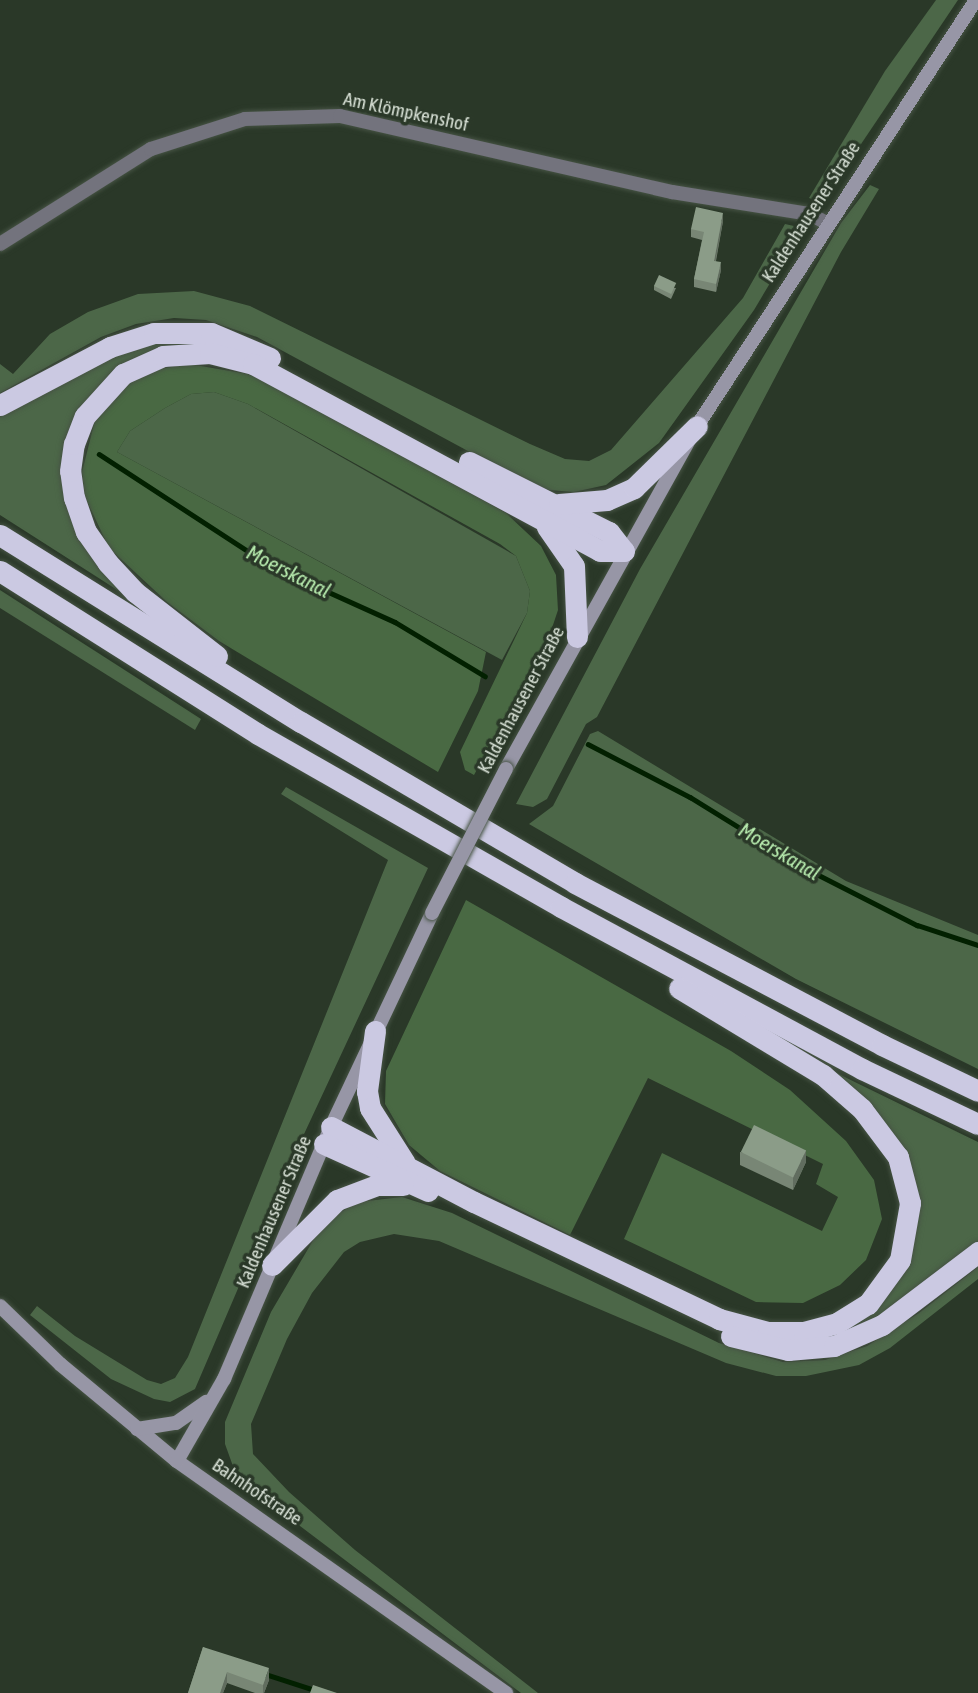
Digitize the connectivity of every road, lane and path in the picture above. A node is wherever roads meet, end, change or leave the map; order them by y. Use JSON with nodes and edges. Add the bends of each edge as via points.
{"nodes":[{"id":1,"x":976,"y":0,"type":"edge"},
{"id":2,"x":826,"y":223,"type":"junction"},
{"id":3,"x":0,"y":244,"type":"edge"},
{"id":4,"x":0,"y":405,"type":"edge"},
{"id":5,"x":697,"y":426,"type":"junction"},
{"id":6,"x":554,"y":504,"type":"junction"},
{"id":7,"x":530,"y":512,"type":"junction"},
{"id":8,"x":0,"y":535,"type":"edge"},
{"id":9,"x":624,"y":551,"type":"junction"},
{"id":10,"x":0,"y":571,"type":"edge"},
{"id":11,"x":577,"y":637,"type":"junction"},
{"id":12,"x":301,"y":722,"type":"junction"},
{"id":13,"x":640,"y":951,"type":"junction"},
{"id":14,"x":375,"y":1031,"type":"junction"},
{"id":15,"x":978,"y":1091,"type":"edge"},
{"id":16,"x":978,"y":1124,"type":"edge"},
{"id":17,"x":327,"y":1136,"type":"junction"},
{"id":18,"x":409,"y":1167,"type":"junction"},
{"id":19,"x":422,"y":1188,"type":"junction"},
{"id":20,"x":978,"y":1252,"type":"edge"},
{"id":21,"x":272,"y":1265,"type":"junction"},
{"id":22,"x":0,"y":1306,"type":"edge"},
{"id":23,"x":224,"y":1379,"type":"junction"},
{"id":24,"x":137,"y":1429,"type":"junction"},
{"id":25,"x":177,"y":1461,"type":"junction"},
{"id":26,"x":506,"y":1693,"type":"edge"}],
"edges":[{"from":1,"to":2,"type":"main road","name":"Kaldenhausener Straße"},
{"from":2,"to":3,"type":"street","name":"Am Klömpkenshof","via":[[810,215],[672,192],[340,116],[245,119],[151,149]]},
{"from":2,"to":5,"type":"main road","name":"Kaldenhausener Straße"},
{"from":4,"to":6,"type":"highway","via":[[131,337],[211,333],[259,352]]},
{"from":5,"to":6,"type":"highway","via":[[634,488],[607,500]]},
{"from":5,"to":9,"type":"main road","name":"Kaldenhausener Straße"},
{"from":6,"to":9,"type":"highway","via":[[609,532]]},
{"from":7,"to":9,"type":"highway","via":[[600,551]]},
{"from":7,"to":11,"type":"highway","via":[[562,542],[574,566]]},
{"from":7,"to":12,"type":"highway","via":[[232,357],[187,352],[163,356],[123,374],[104,390],[85,416],[72,457],[74,498],[86,532],[135,592]]},
{"from":8,"to":12,"type":"highway"},
{"from":9,"to":11,"type":"main road","name":"Kaldenhausener Straße"},
{"from":10,"to":13,"type":"highway","via":[[258,734]]},
{"from":11,"to":14,"type":"main road","name":"Kaldenhausener Straße","bridge":true},
{"from":12,"to":15,"type":"highway","via":[[575,883]]},
{"from":13,"to":16,"type":"highway","via":[[862,1069]]},
{"from":13,"to":18,"type":"highway","via":[[660,978],[769,1039],[822,1076],[862,1109],[889,1142],[908,1186],[910,1223],[900,1260],[868,1304],[837,1323],[804,1332],[768,1332],[736,1324],[683,1304]]},
{"from":14,"to":17,"type":"main road","name":"Kaldenhausener Straße"},
{"from":14,"to":18,"type":"highway","via":[[367,1091],[370,1108]]},
{"from":17,"to":18,"type":"highway"},
{"from":17,"to":19,"type":"highway"},
{"from":17,"to":21,"type":"main road","name":"Kaldenhausener Straße"},
{"from":19,"to":20,"type":"highway","via":[[725,1334],[788,1350],[834,1346],[859,1337],[902,1311]]},
{"from":19,"to":21,"type":"highway","via":[[377,1185],[354,1191],[319,1214]]},
{"from":21,"to":23,"type":"main road","name":"Kaldenhausener Straße"},
{"from":22,"to":24,"type":"main road","name":"Bahnhofstraße"},
{"from":23,"to":24,"type":"main road","via":[[190,1416],[158,1428]]},
{"from":23,"to":25,"type":"main road","name":"Kaldenhausener Straße"},
{"from":24,"to":25,"type":"main road","name":"Bahnhofstraße"},
{"from":25,"to":26,"type":"main road","name":"Bahnhofstraße"}]}
